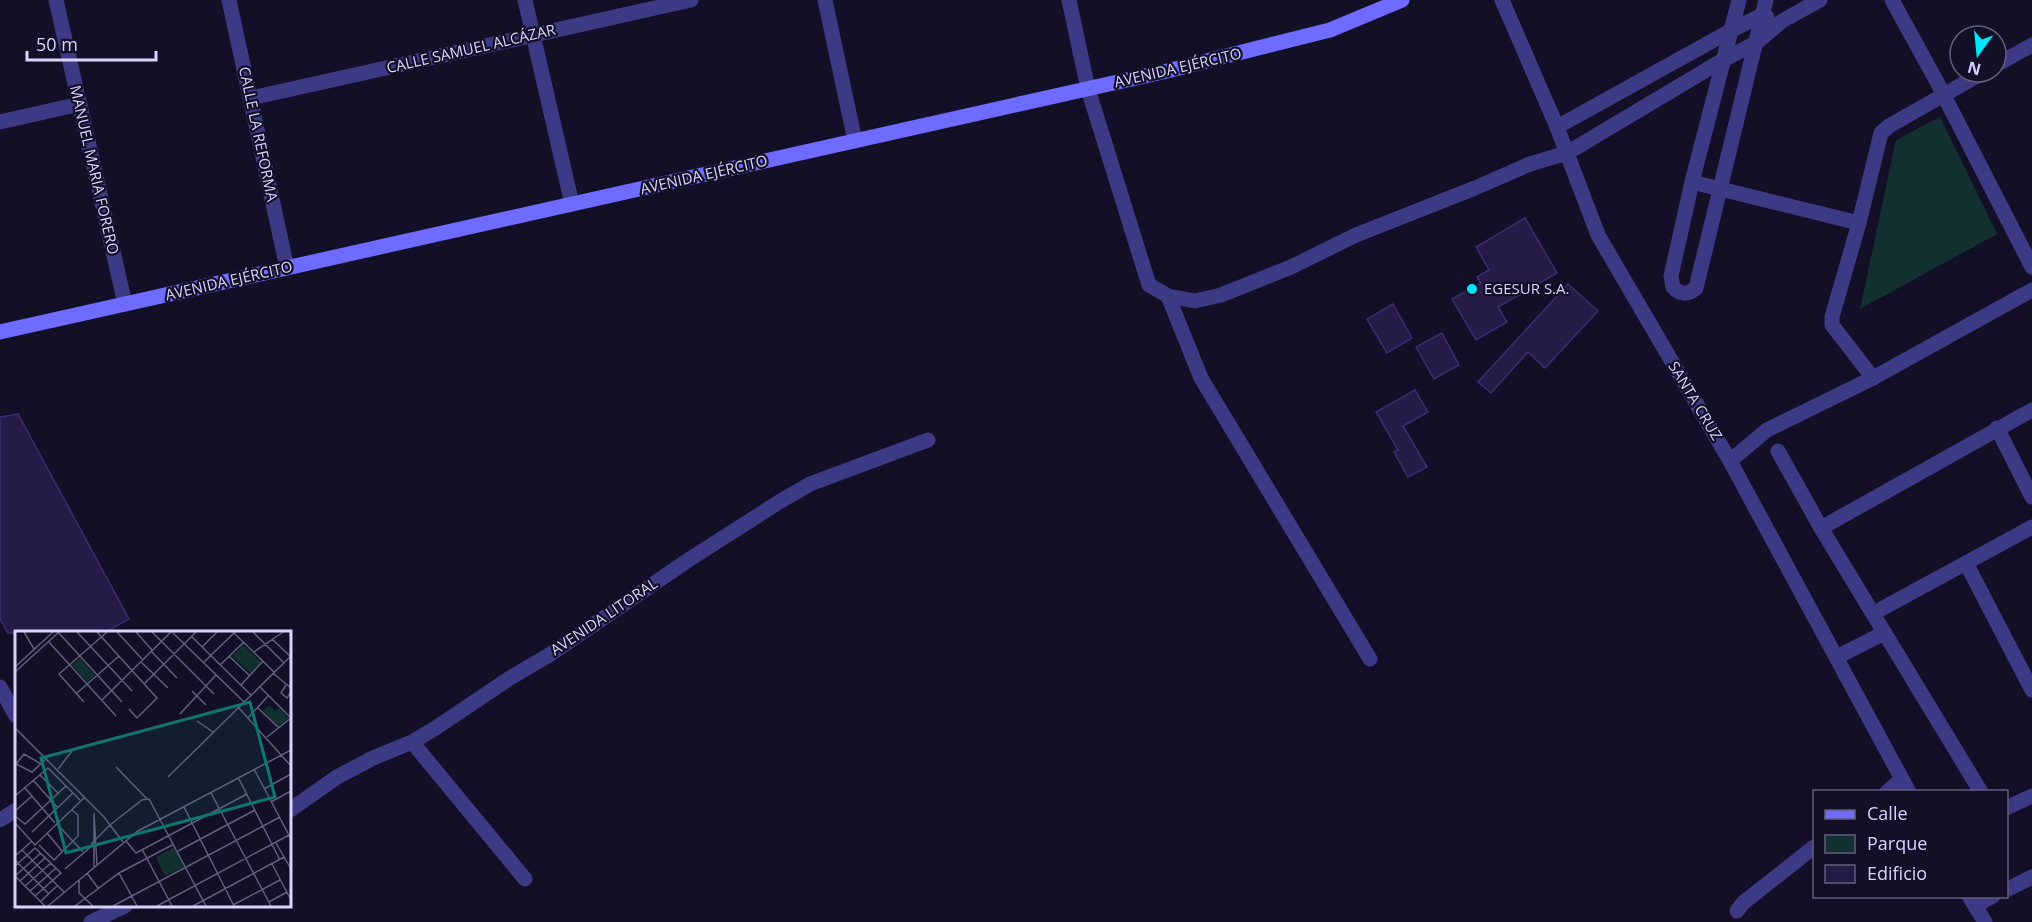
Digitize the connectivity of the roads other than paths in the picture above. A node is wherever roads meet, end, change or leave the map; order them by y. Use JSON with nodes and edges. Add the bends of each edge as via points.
{"nodes":[{"id":1,"x":56,"y":0,"type":"edge"},
{"id":2,"x":229,"y":0,"type":"edge"},
{"id":3,"x":525,"y":0,"type":"edge"},
{"id":4,"x":691,"y":0,"type":"edge"},
{"id":5,"x":825,"y":0,"type":"edge"},
{"id":6,"x":1069,"y":0,"type":"edge"},
{"id":7,"x":1402,"y":0,"type":"edge"},
{"id":8,"x":1502,"y":0,"type":"edge"},
{"id":9,"x":1739,"y":0,"type":"edge"},
{"id":10,"x":1766,"y":0,"type":"edge"},
{"id":11,"x":1820,"y":0,"type":"edge"},
{"id":12,"x":1892,"y":0,"type":"edge"},
{"id":13,"x":1762,"y":15,"type":"junction"},
{"id":14,"x":1782,"y":21,"type":"junction"},
{"id":15,"x":1732,"y":30,"type":"junction"},
{"id":16,"x":534,"y":36,"type":"junction"},
{"id":17,"x":1756,"y":43,"type":"junction"},
{"id":18,"x":2032,"y":45,"type":"edge"},
{"id":19,"x":2008,"y":58,"type":"edge"},
{"id":20,"x":1723,"y":60,"type":"junction"},
{"id":21,"x":1963,"y":84,"type":"edge"},
{"id":22,"x":1088,"y":89,"type":"junction"},
{"id":23,"x":1943,"y":95,"type":"junction"},
{"id":24,"x":251,"y":98,"type":"junction"},
{"id":25,"x":80,"y":104,"type":"junction"},
{"id":26,"x":0,"y":122,"type":"edge"},
{"id":27,"x":1557,"y":127,"type":"junction"},
{"id":28,"x":855,"y":141,"type":"junction"},
{"id":29,"x":1567,"y":153,"type":"junction"},
{"id":30,"x":1692,"y":182,"type":"junction"},
{"id":31,"x":1719,"y":189,"type":"junction"},
{"id":32,"x":572,"y":204,"type":"junction"},
{"id":33,"x":1859,"y":223,"type":"junction"},
{"id":34,"x":2032,"y":267,"type":"edge"},
{"id":35,"x":287,"y":268,"type":"junction"},
{"id":36,"x":2032,"y":290,"type":"edge"},
{"id":37,"x":1168,"y":296,"type":"junction"},
{"id":38,"x":125,"y":304,"type":"junction"},
{"id":39,"x":0,"y":332,"type":"edge"},
{"id":40,"x":1873,"y":378,"type":"junction"},
{"id":41,"x":2032,"y":410,"type":"edge"},
{"id":42,"x":1997,"y":428,"type":"junction"},
{"id":43,"x":928,"y":440,"type":"dead end"},
{"id":44,"x":1778,"y":451,"type":"dead end"},
{"id":45,"x":1730,"y":461,"type":"junction"},
{"id":46,"x":2032,"y":497,"type":"edge"},
{"id":47,"x":2032,"y":527,"type":"edge"},
{"id":48,"x":1821,"y":528,"type":"junction"},
{"id":49,"x":1966,"y":563,"type":"junction"},
{"id":50,"x":1874,"y":614,"type":"junction"},
{"id":51,"x":1884,"y":633,"type":"junction"},
{"id":52,"x":1837,"y":657,"type":"junction"},
{"id":53,"x":1371,"y":659,"type":"dead end"},
{"id":54,"x":0,"y":687,"type":"edge"},
{"id":55,"x":2032,"y":690,"type":"edge"},
{"id":56,"x":15,"y":714,"type":"edge"},
{"id":57,"x":412,"y":742,"type":"junction"},
{"id":58,"x":1906,"y":785,"type":"edge"},
{"id":59,"x":1980,"y":790,"type":"edge"},
{"id":60,"x":2032,"y":796,"type":"edge"},
{"id":61,"x":2008,"y":808,"type":"edge"},
{"id":62,"x":291,"y":809,"type":"edge"},
{"id":63,"x":15,"y":811,"type":"edge"},
{"id":64,"x":0,"y":820,"type":"edge"},
{"id":65,"x":1813,"y":850,"type":"edge"},
{"id":66,"x":2032,"y":877,"type":"edge"},
{"id":67,"x":525,"y":879,"type":"dead end"},
{"id":68,"x":2008,"y":889,"type":"edge"},
{"id":69,"x":1988,"y":898,"type":"edge"},
{"id":70,"x":1972,"y":901,"type":"edge"},
{"id":71,"x":123,"y":907,"type":"edge"},
{"id":72,"x":1737,"y":911,"type":"dead end"},
{"id":73,"x":92,"y":922,"type":"edge"},
{"id":74,"x":1985,"y":922,"type":"edge"}],
"edges":[{"from":1,"to":25,"type":"street","name":"MANUEL MARIA FORERO"},
{"from":2,"to":24,"type":"street","name":"CALLE LA REFORMA"},
{"from":3,"to":16,"type":"street"},
{"from":4,"to":16,"type":"street","name":"CALLE SAMUEL ALCÁZAR"},
{"from":5,"to":28,"type":"street"},
{"from":6,"to":22,"type":"street"},
{"from":7,"to":22,"type":"main road","name":"AVENIDA EJÉRCITO","via":[[1319,33]]},
{"from":8,"to":27,"type":"street","name":"SANTA CRUZ"},
{"from":9,"to":15,"type":"street"},
{"from":10,"to":13,"type":"street"},
{"from":11,"to":14,"type":"street"},
{"from":12,"to":23,"type":"street"},
{"from":13,"to":14,"type":"street"},
{"from":13,"to":15,"type":"street"},
{"from":13,"to":17,"type":"street"},
{"from":14,"to":17,"type":"street"},
{"from":15,"to":20,"type":"street"},
{"from":15,"to":27,"type":"street"},
{"from":16,"to":24,"type":"street","name":"CALLE SAMUEL ALCÁZAR"},
{"from":16,"to":32,"type":"street"},
{"from":17,"to":20,"type":"street"},
{"from":17,"to":31,"type":"street"},
{"from":18,"to":19,"type":"street"},
{"from":20,"to":29,"type":"street"},
{"from":20,"to":30,"type":"street"},
{"from":21,"to":23,"type":"street"},
{"from":22,"to":28,"type":"main road","name":"AVENIDA EJÉRCITO"},
{"from":22,"to":37,"type":"street","via":[[1149,285]]},
{"from":23,"to":33,"type":"street","via":[[1881,133]]},
{"from":23,"to":34,"type":"street"},
{"from":24,"to":35,"type":"street","name":"CALLE LA REFORMA"},
{"from":25,"to":26,"type":"street"},
{"from":25,"to":38,"type":"street","name":"MANUEL MARIA FORERO"},
{"from":27,"to":29,"type":"street","name":"SANTA CRUZ"},
{"from":28,"to":32,"type":"main road","name":"AVENIDA EJÉRCITO"},
{"from":29,"to":37,"type":"street","via":[[1530,164],[1356,235],[1221,295],[1195,301]]},
{"from":29,"to":45,"type":"street","name":"SANTA CRUZ","via":[[1598,236]]},
{"from":30,"to":31,"type":"street"},
{"from":30,"to":31,"type":"street","via":[[1671,276],[1673,287],[1682,293],[1696,288]]},
{"from":31,"to":33,"type":"street"},
{"from":32,"to":35,"type":"main road","name":"AVENIDA EJÉRCITO"},
{"from":33,"to":40,"type":"street","via":[[1832,325]]},
{"from":35,"to":38,"type":"main road","name":"AVENIDA EJÉRCITO"},
{"from":36,"to":40,"type":"street"},
{"from":37,"to":53,"type":"street","via":[[1201,378]]},
{"from":38,"to":39,"type":"main road","name":"AVENIDA EJÉRCITO"},
{"from":40,"to":45,"type":"street","via":[[1767,430]]},
{"from":41,"to":42,"type":"street"},
{"from":42,"to":46,"type":"street"},
{"from":42,"to":48,"type":"street"},
{"from":43,"to":57,"type":"street","name":"AVENIDA LITORAL","via":[[810,484],[779,502]]},
{"from":44,"to":48,"type":"street"},
{"from":45,"to":52,"type":"street","name":"SANTA CRUZ"},
{"from":47,"to":49,"type":"street"},
{"from":48,"to":50,"type":"street"},
{"from":49,"to":50,"type":"street"},
{"from":49,"to":55,"type":"street"},
{"from":50,"to":51,"type":"street"},
{"from":51,"to":52,"type":"street"},
{"from":51,"to":59,"type":"street"},
{"from":52,"to":58,"type":"street","name":"SANTA CRUZ"},
{"from":54,"to":56,"type":"street"},
{"from":57,"to":62,"type":"street","name":"AVENIDA LITORAL","via":[[337,777]]},
{"from":57,"to":67,"type":"street"},
{"from":60,"to":61,"type":"street"},
{"from":63,"to":64,"type":"street"},
{"from":65,"to":72,"type":"street"},
{"from":66,"to":68,"type":"street"},
{"from":69,"to":70,"type":"street"},
{"from":70,"to":74,"type":"street"},
{"from":71,"to":73,"type":"street"}]}
